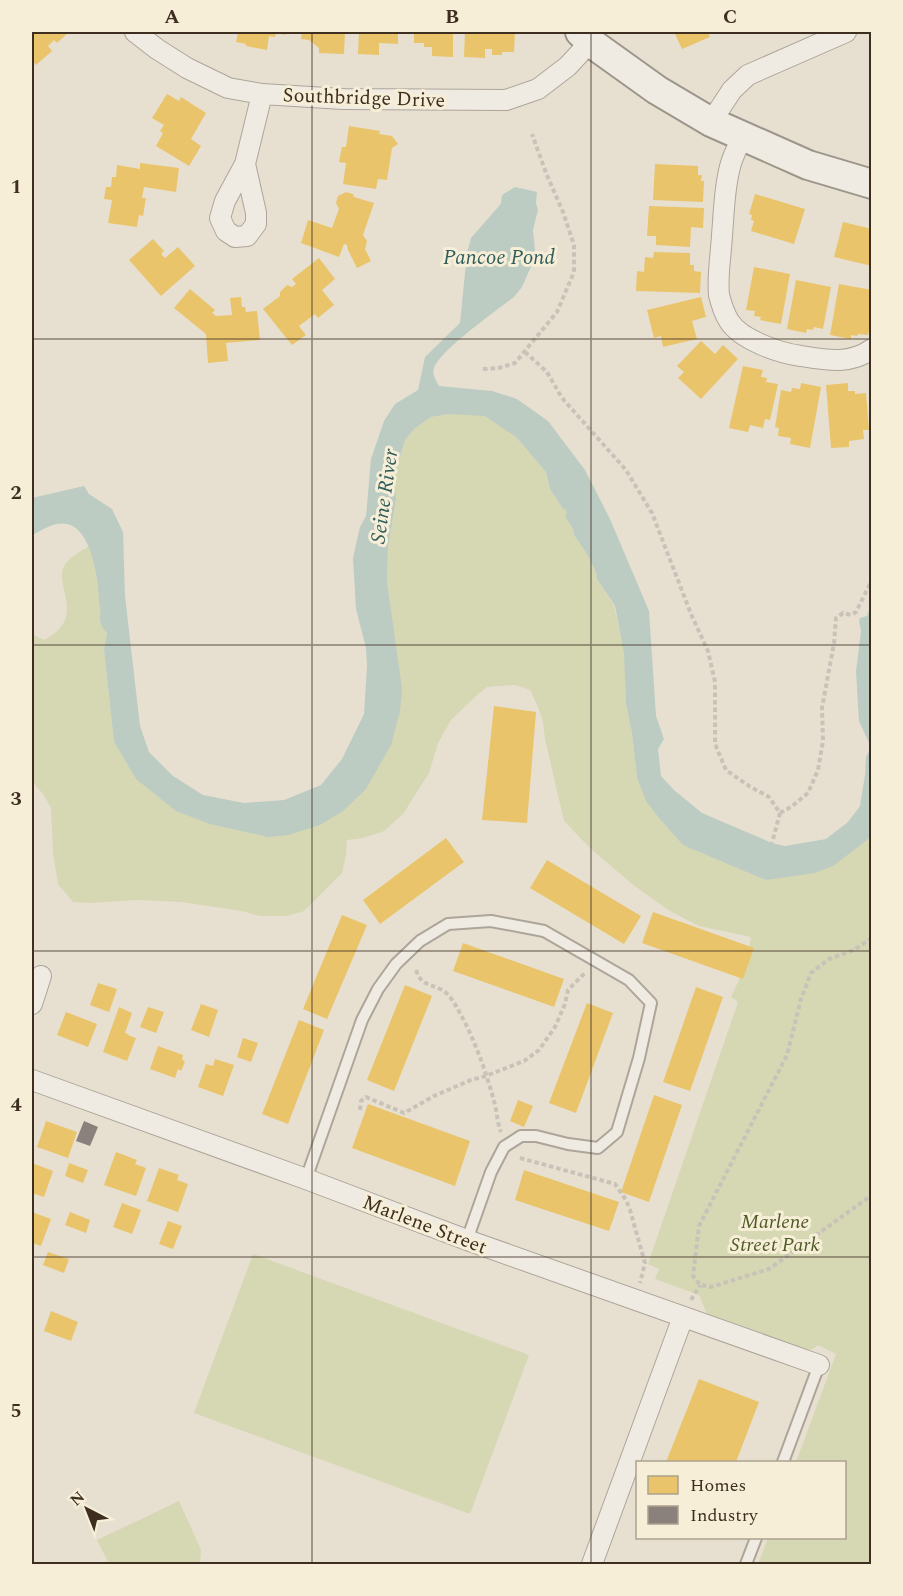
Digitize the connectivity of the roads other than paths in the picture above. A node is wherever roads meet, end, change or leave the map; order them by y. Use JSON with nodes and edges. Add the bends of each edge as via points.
{"nodes":[{"id":1,"x":135,"y":32,"type":"edge"},
{"id":2,"x":846,"y":32,"type":"edge"},
{"id":3,"x":585,"y":37,"type":"edge"},
{"id":4,"x":262,"y":94,"type":"junction"},
{"id":5,"x":711,"y":122,"type":"junction"},
{"id":6,"x":742,"y":137,"type":"junction"},
{"id":7,"x":245,"y":164,"type":"dead end"},
{"id":8,"x":872,"y":184,"type":"edge"},
{"id":9,"x":872,"y":349,"type":"edge"},
{"id":10,"x":41,"y":976,"type":"dead end"},
{"id":11,"x":32,"y":1005,"type":"edge"},
{"id":12,"x":32,"y":1080,"type":"edge"},
{"id":13,"x":306,"y":1179,"type":"junction"},
{"id":14,"x":467,"y":1240,"type":"junction"},
{"id":15,"x":683,"y":1317,"type":"junction"},
{"id":16,"x":819,"y":1365,"type":"joint"},
{"id":17,"x":783,"y":1461,"type":"edge"},
{"id":18,"x":756,"y":1539,"type":"edge"},
{"id":19,"x":592,"y":1564,"type":"edge"},
{"id":20,"x":746,"y":1564,"type":"edge"}],
"edges":[{"from":1,"to":4,"type":"street","name":"Southbridge Drive","via":[[187,68],[228,88]]},
{"from":2,"to":5,"type":"street","via":[[748,75],[732,90]]},
{"from":3,"to":4,"type":"street","name":"Southbridge Drive","via":[[568,66],[538,89],[506,100],[343,99]]},
{"from":3,"to":5,"type":"street","via":[[657,90]]},
{"from":4,"to":7,"type":"street"},
{"from":5,"to":6,"type":"street"},
{"from":6,"to":8,"type":"street","via":[[808,165]]},
{"from":6,"to":9,"type":"street","via":[[727,181],[719,273],[720,295],[729,321],[749,339],[791,355],[835,361],[855,358]]},
{"from":10,"to":11,"type":"street"},
{"from":12,"to":13,"type":"street","name":"Marlene Street"},
{"from":13,"to":14,"type":"street","name":"Marlene Street"},
{"from":13,"to":14,"type":"lane","via":[[362,1020],[396,964],[420,941],[448,924],[491,921],[544,931],[629,980],[651,1003],[639,1058],[617,1132],[598,1148],[536,1136],[521,1136],[504,1147]]},
{"from":14,"to":15,"type":"street","name":"Marlene Street"},
{"from":15,"to":16,"type":"street","name":"Marlene Street"},
{"from":15,"to":19,"type":"street"},
{"from":16,"to":17,"type":"lane"},
{"from":18,"to":20,"type":"lane"}]}
